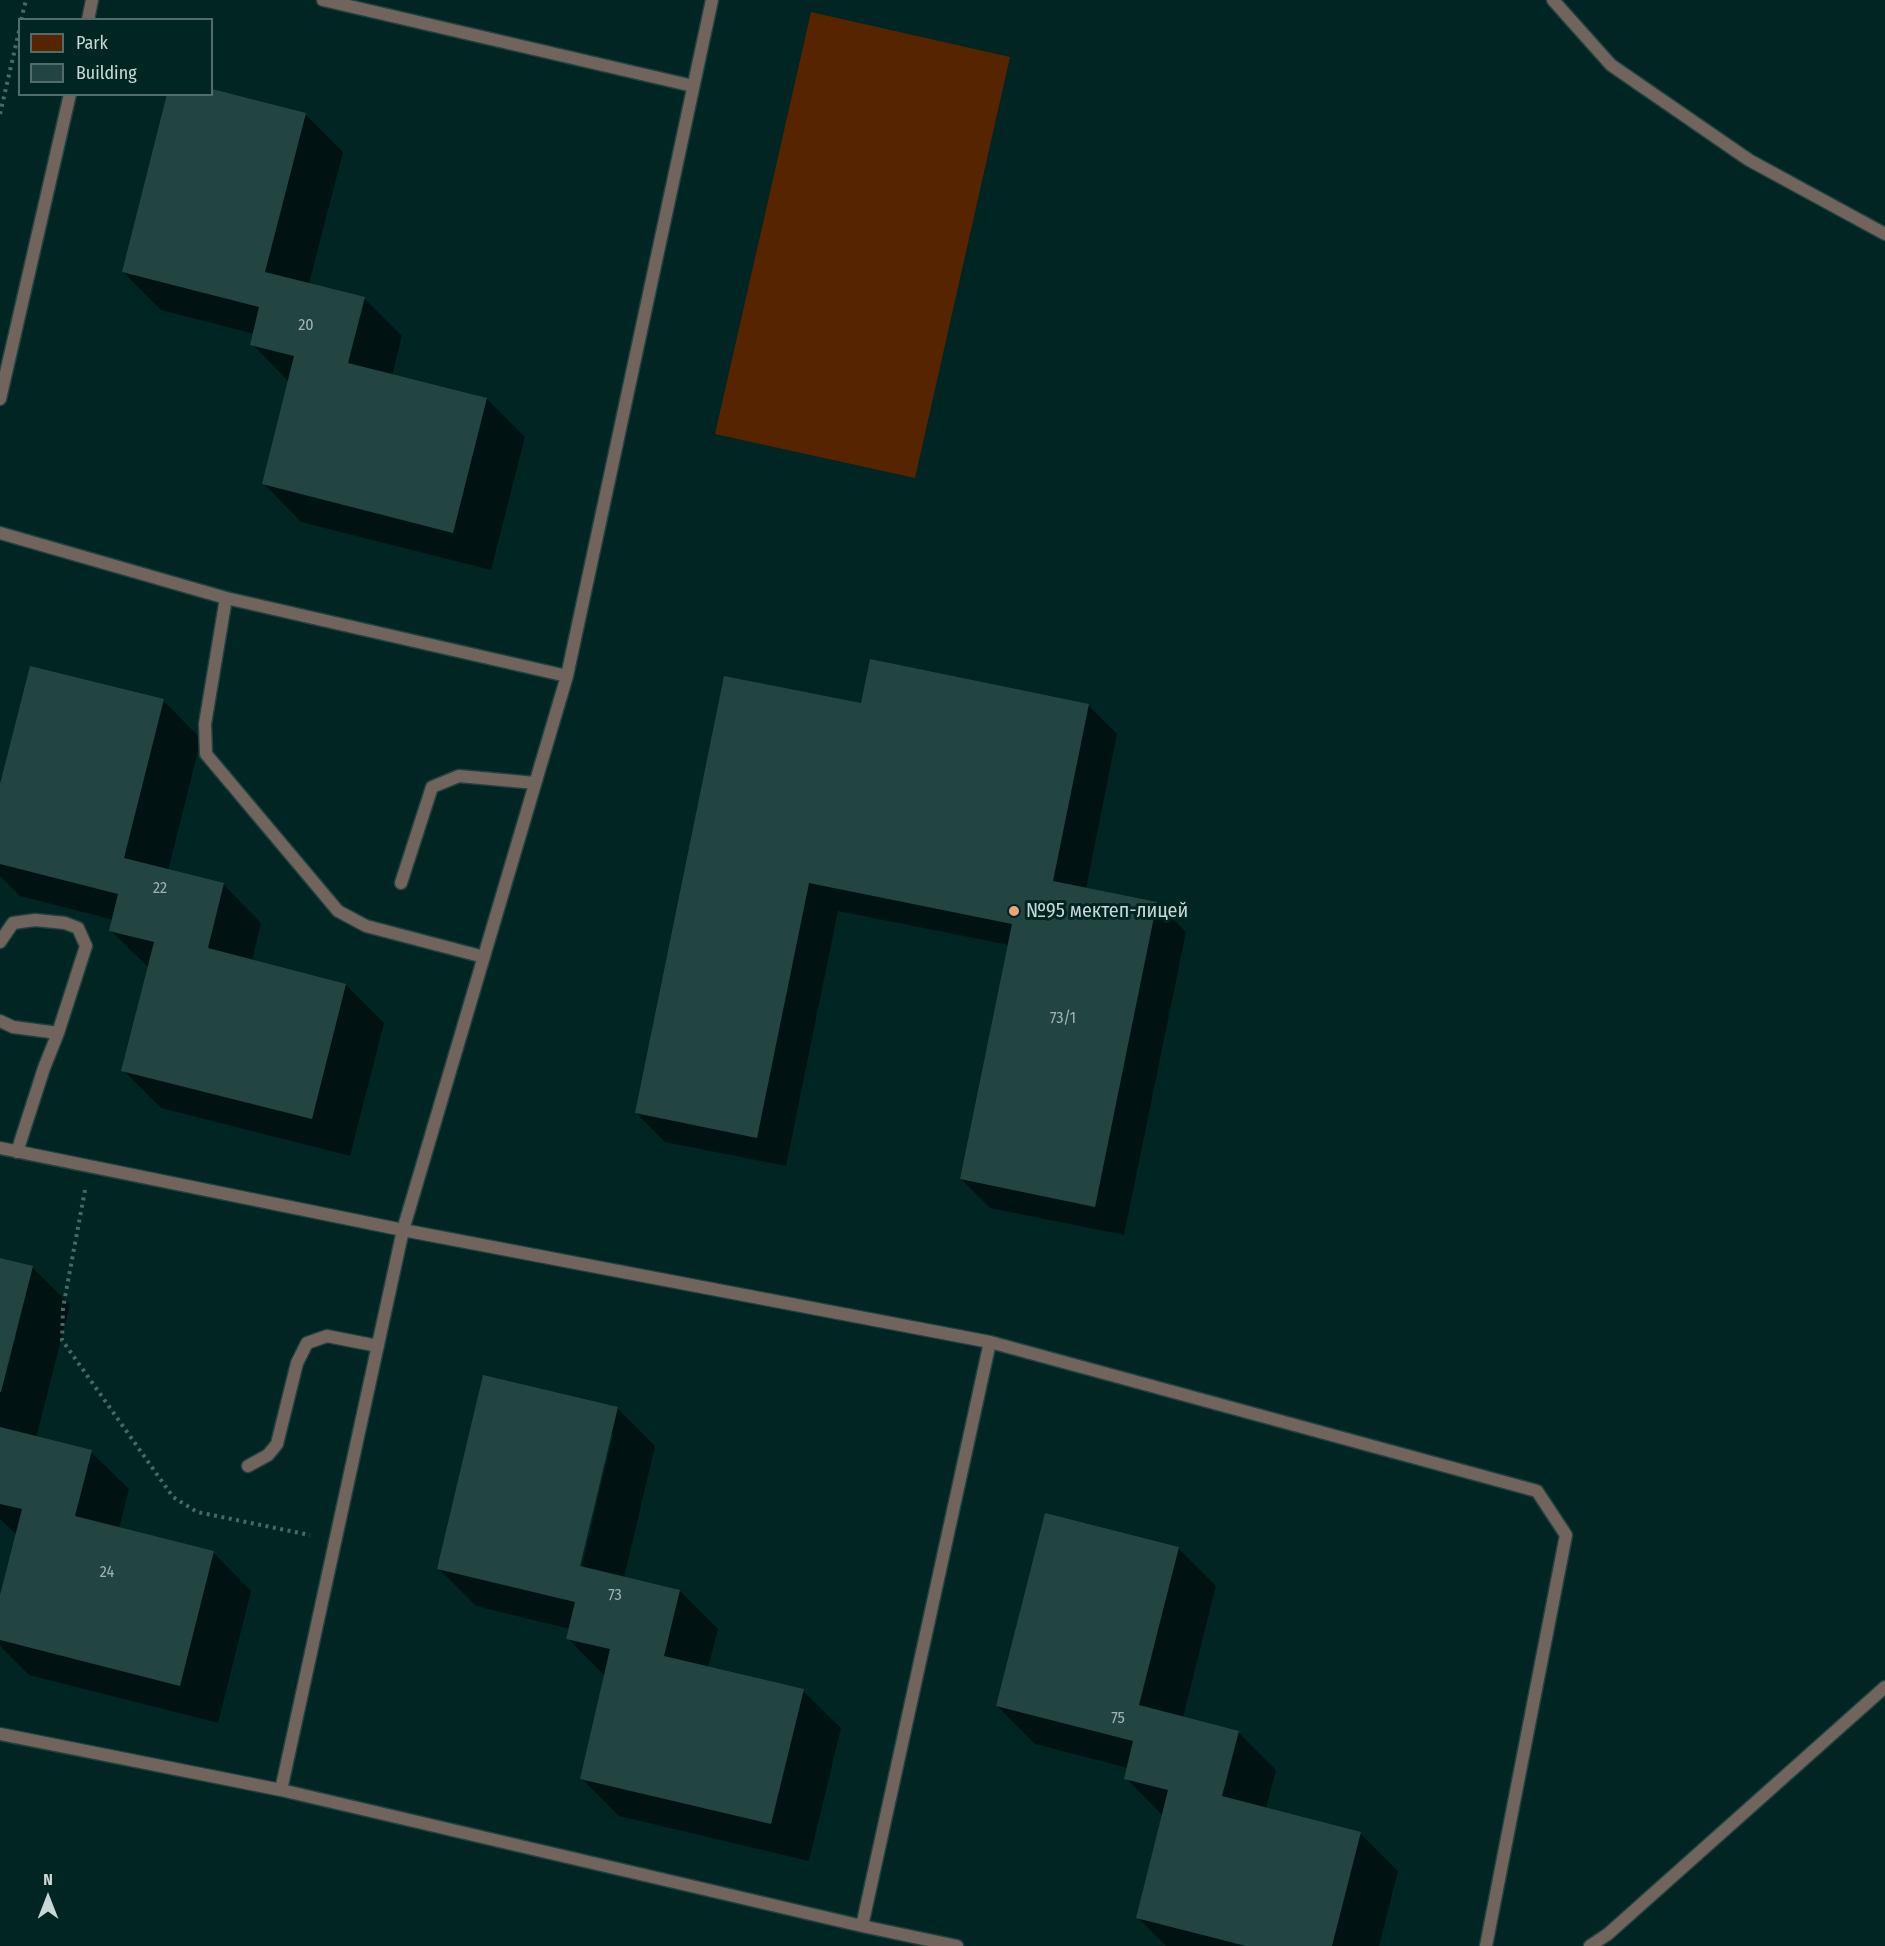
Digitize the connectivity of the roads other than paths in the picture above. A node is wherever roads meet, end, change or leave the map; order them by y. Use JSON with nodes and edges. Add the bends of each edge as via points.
{"nodes":[{"id":1,"x":92,"y":0,"type":"edge"},
{"id":2,"x":323,"y":0,"type":"edge"},
{"id":3,"x":711,"y":0,"type":"edge"},
{"id":4,"x":1553,"y":0,"type":"edge"},
{"id":5,"x":88,"y":18,"type":"edge"},
{"id":6,"x":693,"y":86,"type":"junction"},
{"id":7,"x":70,"y":96,"type":"edge"},
{"id":8,"x":1885,"y":234,"type":"edge"},
{"id":9,"x":0,"y":399,"type":"edge"},
{"id":10,"x":0,"y":533,"type":"edge"},
{"id":11,"x":226,"y":598,"type":"junction"},
{"id":12,"x":567,"y":676,"type":"junction"},
{"id":13,"x":535,"y":783,"type":"junction"},
{"id":14,"x":401,"y":883,"type":"dead end"},
{"id":15,"x":0,"y":942,"type":"edge"},
{"id":16,"x":484,"y":957,"type":"junction"},
{"id":17,"x":0,"y":1021,"type":"edge"},
{"id":18,"x":58,"y":1033,"type":"junction"},
{"id":19,"x":0,"y":1148,"type":"edge"},
{"id":20,"x":17,"y":1152,"type":"junction"},
{"id":21,"x":403,"y":1230,"type":"junction"},
{"id":22,"x":990,"y":1342,"type":"junction"},
{"id":23,"x":378,"y":1346,"type":"junction"},
{"id":24,"x":248,"y":1466,"type":"dead end"},
{"id":25,"x":1885,"y":1687,"type":"edge"},
{"id":26,"x":0,"y":1734,"type":"edge"},
{"id":27,"x":281,"y":1790,"type":"junction"},
{"id":28,"x":862,"y":1926,"type":"junction"},
{"id":29,"x":957,"y":1946,"type":"edge"},
{"id":30,"x":1486,"y":1946,"type":"edge"},
{"id":31,"x":1590,"y":1946,"type":"edge"}],
"edges":[{"from":1,"to":5,"type":"lane"},
{"from":2,"to":6,"type":"lane"},
{"from":3,"to":6,"type":"lane"},
{"from":4,"to":8,"type":"lane","via":[[1611,65],[1749,160]]},
{"from":6,"to":12,"type":"lane"},
{"from":7,"to":9,"type":"lane"},
{"from":10,"to":11,"type":"lane"},
{"from":11,"to":12,"type":"lane"},
{"from":11,"to":16,"type":"lane","via":[[205,724],[206,754],[338,911],[366,926]]},
{"from":12,"to":13,"type":"lane"},
{"from":13,"to":14,"type":"lane","via":[[459,776],[432,788]]},
{"from":13,"to":16,"type":"lane"},
{"from":15,"to":18,"type":"lane","via":[[13,922],[35,920],[78,928],[86,946]]},
{"from":16,"to":21,"type":"lane"},
{"from":17,"to":18,"type":"lane","via":[[13,1027]]},
{"from":18,"to":20,"type":"lane"},
{"from":19,"to":20,"type":"lane"},
{"from":20,"to":21,"type":"lane"},
{"from":21,"to":22,"type":"lane"},
{"from":21,"to":23,"type":"lane"},
{"from":22,"to":28,"type":"lane"},
{"from":22,"to":30,"type":"lane","via":[[1537,1491],[1566,1535]]},
{"from":23,"to":24,"type":"lane","via":[[327,1336],[307,1343],[297,1364],[277,1444],[268,1455]]},
{"from":23,"to":27,"type":"lane"},
{"from":25,"to":31,"type":"lane"},
{"from":26,"to":27,"type":"lane"},
{"from":27,"to":28,"type":"lane"},
{"from":28,"to":29,"type":"lane"}]}
